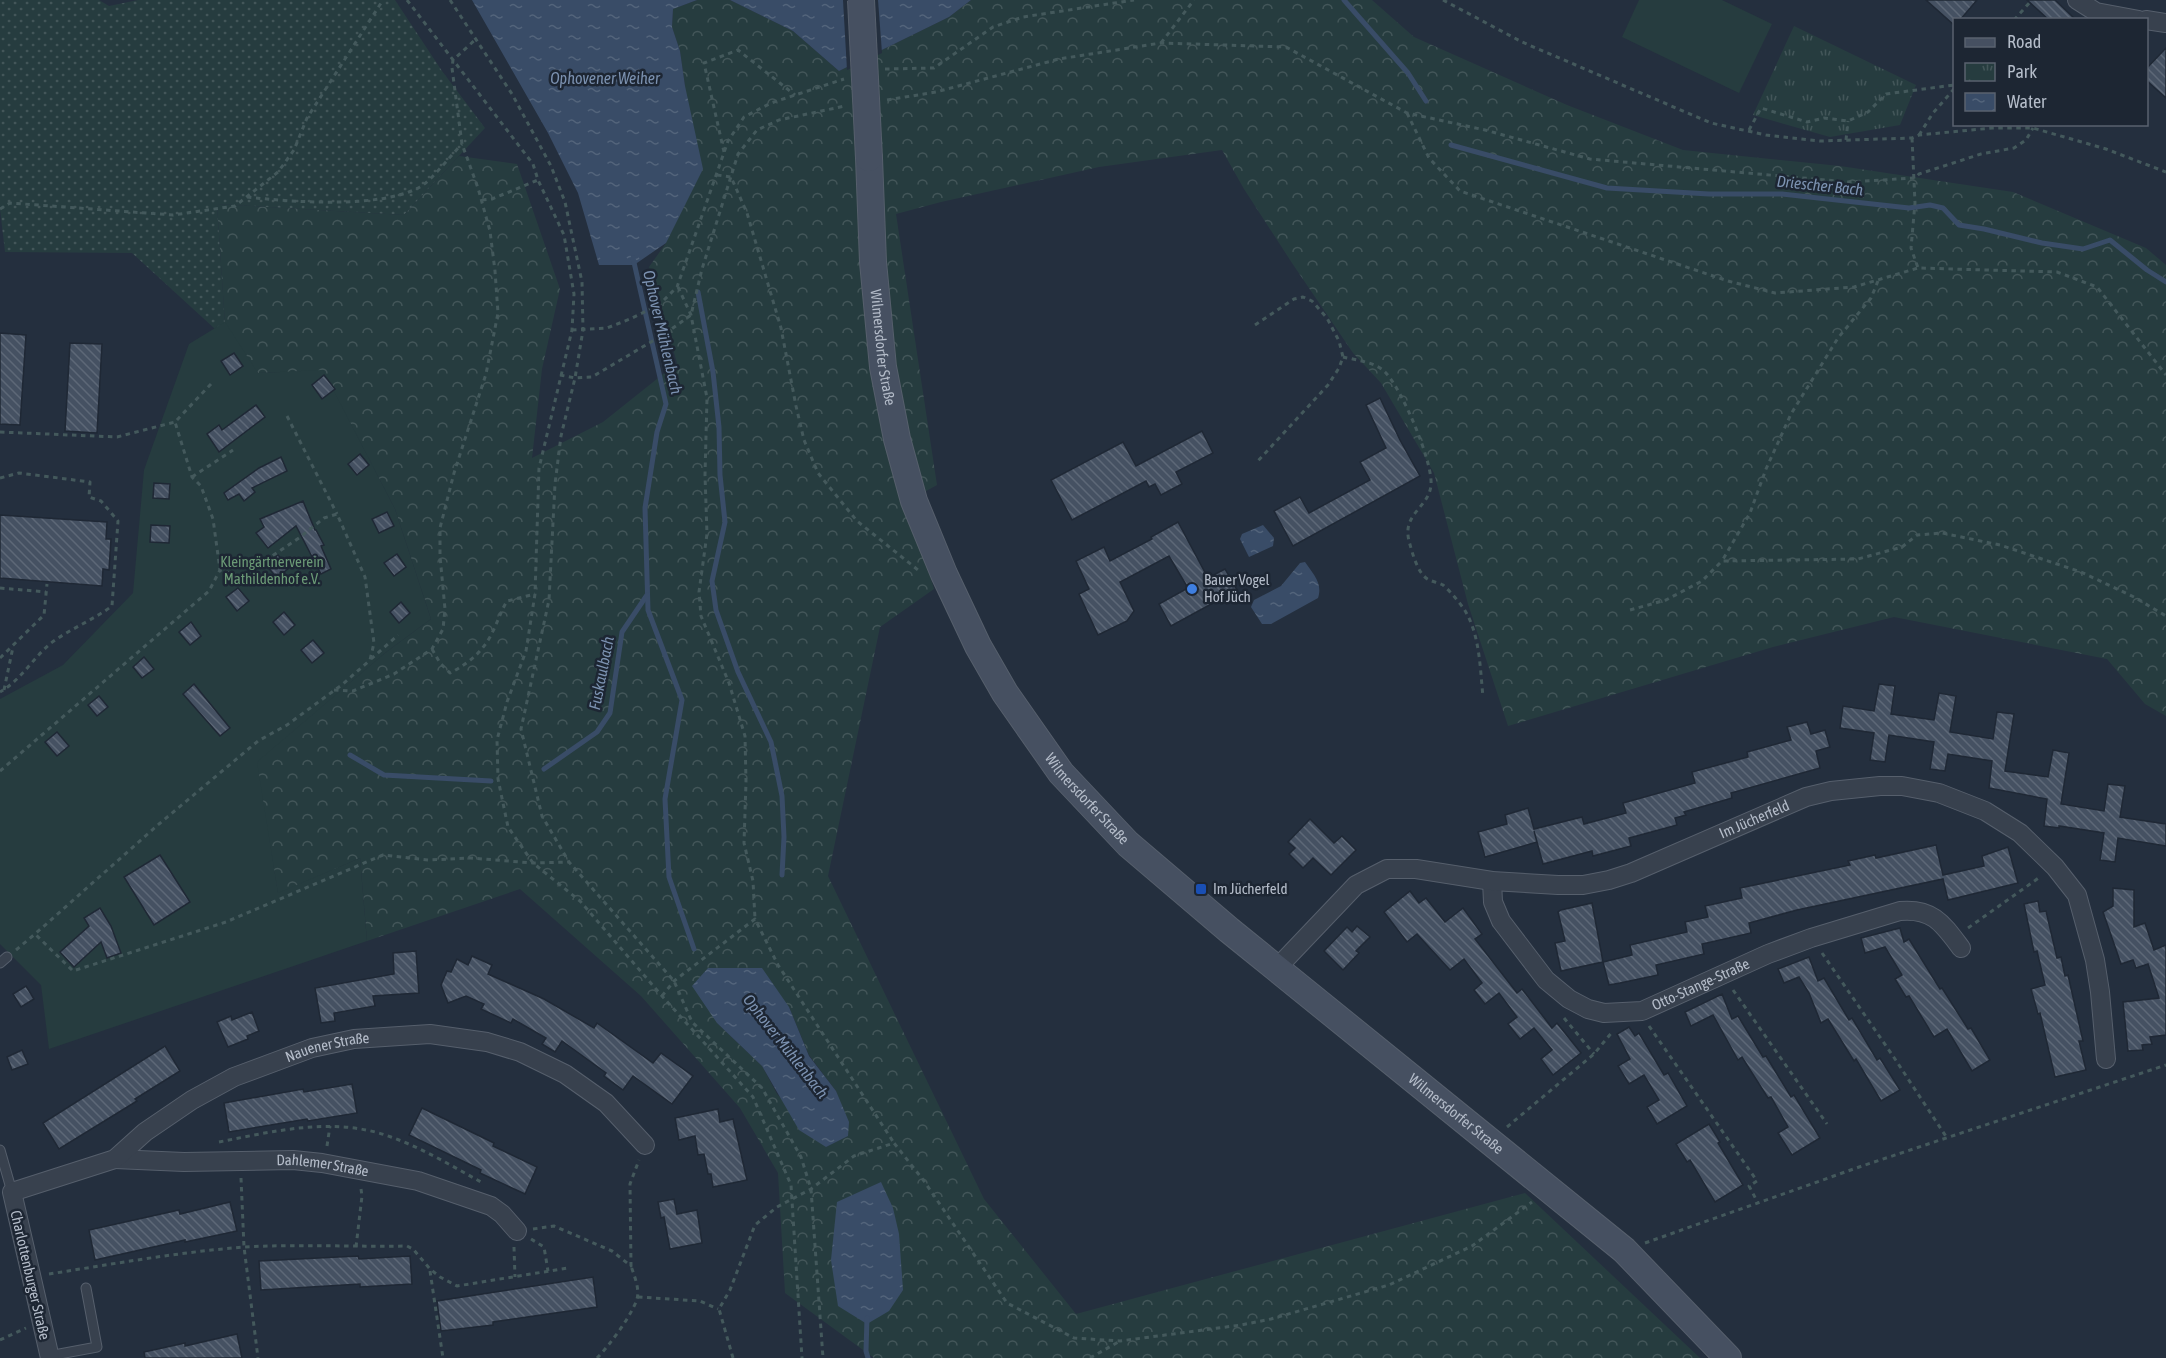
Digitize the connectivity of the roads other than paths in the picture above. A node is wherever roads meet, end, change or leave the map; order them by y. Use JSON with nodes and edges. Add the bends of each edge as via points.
{"nodes":[{"id":1,"x":861,"y":0,"type":"edge"},
{"id":2,"x":2077,"y":0,"type":"edge"},
{"id":3,"x":2128,"y":18,"type":"edge"},
{"id":4,"x":2148,"y":20,"type":"edge"},
{"id":5,"x":2166,"y":23,"type":"edge"},
{"id":6,"x":1492,"y":881,"type":"junction"},
{"id":7,"x":1957,"y":943,"type":"road end"},
{"id":8,"x":1275,"y":969,"type":"junction"},
{"id":9,"x":2106,"y":1059,"type":"dead end"},
{"id":10,"x":645,"y":1145,"type":"road end"},
{"id":11,"x":0,"y":1150,"type":"edge"},
{"id":12,"x":115,"y":1159,"type":"junction"},
{"id":13,"x":12,"y":1192,"type":"junction"},
{"id":14,"x":517,"y":1231,"type":"road end"},
{"id":15,"x":86,"y":1288,"type":"dead end"},
{"id":16,"x":50,"y":1357,"type":"edge"},
{"id":17,"x":1728,"y":1358,"type":"edge"}],
"edges":[{"from":1,"to":8,"type":"street","name":"Wilmersdorfer Straße","bridge":true,"via":[[873,262],[883,368],[914,501],[944,574],[1005,693],[1061,773],[1128,844]]},
{"from":2,"to":3,"type":"street","via":[[2096,12]]},
{"from":4,"to":5,"type":"street"},
{"from":6,"to":7,"type":"street","name":"Otto-Stange-Straße","via":[[1493,902],[1501,921],[1546,980],[1569,999],[1604,1013],[1642,1011],[1768,954],[1875,917],[1911,910],[1931,915]]},
{"from":6,"to":8,"type":"street","name":"Im Jücherfeld","via":[[1416,869],[1381,872],[1356,885]]},
{"from":6,"to":9,"type":"street","name":"Im Jücherfeld","via":[[1583,885],[1609,880],[1806,797],[1831,791],[1902,786],[1939,793],[1985,810],[2020,833],[2078,895],[2095,960]]},
{"from":8,"to":17,"type":"street","name":"Wilmersdorfer Straße","via":[[1624,1250]]},
{"from":10,"to":12,"type":"street","name":"Nauener Straße","via":[[606,1103],[565,1074],[520,1052],[487,1042],[430,1034],[312,1048],[234,1077],[145,1132]]},
{"from":11,"to":13,"type":"lane"},
{"from":12,"to":13,"type":"street","name":"Nauener Straße"},
{"from":12,"to":14,"type":"street","name":"Dahlemer Straße","via":[[322,1162],[418,1181],[492,1206]]},
{"from":13,"to":16,"type":"street","name":"Charlottenburger Straße"},
{"from":15,"to":16,"type":"lane","via":[[97,1347]]}]}
